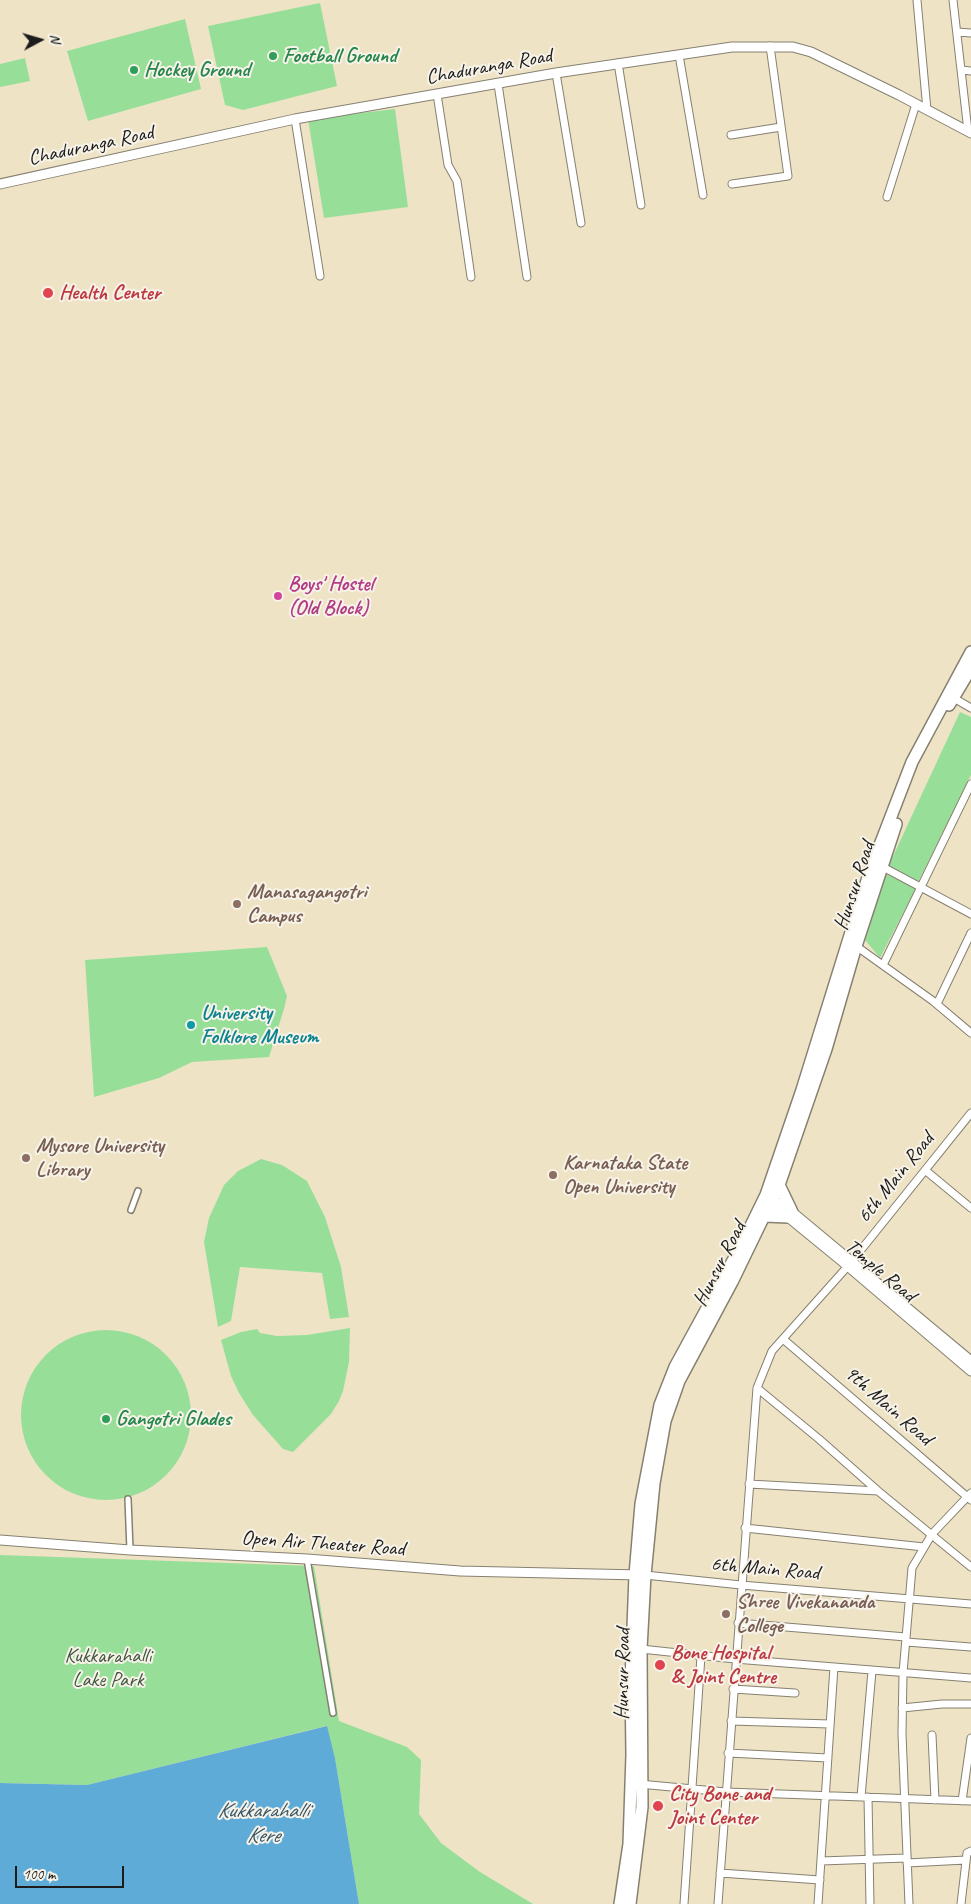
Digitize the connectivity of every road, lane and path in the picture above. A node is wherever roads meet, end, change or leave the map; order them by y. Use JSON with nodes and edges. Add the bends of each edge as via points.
{"nodes":[{"id":1,"x":917,"y":0,"type":"edge"},
{"id":2,"x":953,"y":0,"type":"edge"},
{"id":3,"x":957,"y":32,"type":"junction"},
{"id":4,"x":971,"y":33,"type":"edge"},
{"id":5,"x":770,"y":46,"type":"junction"},
{"id":6,"x":679,"y":55,"type":"junction"},
{"id":7,"x":618,"y":63,"type":"junction"},
{"id":8,"x":962,"y":70,"type":"junction"},
{"id":9,"x":971,"y":71,"type":"edge"},
{"id":10,"x":556,"y":72,"type":"junction"},
{"id":11,"x":498,"y":84,"type":"junction"},
{"id":12,"x":437,"y":94,"type":"junction"},
{"id":13,"x":916,"y":104,"type":"junction"},
{"id":14,"x":968,"y":105,"type":"edge"},
{"id":15,"x":927,"y":110,"type":"junction"},
{"id":16,"x":295,"y":119,"type":"junction"},
{"id":17,"x":781,"y":126,"type":"junction"},
{"id":18,"x":969,"y":132,"type":"edge"},
{"id":19,"x":731,"y":135,"type":"dead end"},
{"id":20,"x":0,"y":184,"type":"edge"},
{"id":21,"x":732,"y":184,"type":"dead end"},
{"id":22,"x":703,"y":195,"type":"dead end"},
{"id":23,"x":887,"y":197,"type":"dead end"},
{"id":24,"x":641,"y":205,"type":"dead end"},
{"id":25,"x":581,"y":223,"type":"dead end"},
{"id":26,"x":320,"y":276,"type":"dead end"},
{"id":27,"x":471,"y":277,"type":"dead end"},
{"id":28,"x":527,"y":277,"type":"dead end"},
{"id":29,"x":971,"y":652,"type":"edge"},
{"id":30,"x":971,"y":668,"type":"edge"},
{"id":31,"x":950,"y":696,"type":"junction"},
{"id":32,"x":971,"y":708,"type":"edge"},
{"id":33,"x":971,"y":784,"type":"edge"},
{"id":34,"x":881,"y":866,"type":"junction"},
{"id":35,"x":920,"y":887,"type":"junction"},
{"id":36,"x":971,"y":914,"type":"edge"},
{"id":37,"x":971,"y":933,"type":"edge"},
{"id":38,"x":856,"y":946,"type":"junction"},
{"id":39,"x":883,"y":965,"type":"junction"},
{"id":40,"x":937,"y":1004,"type":"junction"},
{"id":41,"x":971,"y":1033,"type":"edge"},
{"id":42,"x":971,"y":1113,"type":"edge"},
{"id":43,"x":926,"y":1170,"type":"junction"},
{"id":44,"x":779,"y":1185,"type":"junction"},
{"id":45,"x":138,"y":1191,"type":"dead end"},
{"id":46,"x":767,"y":1205,"type":"junction"},
{"id":47,"x":971,"y":1208,"type":"edge"},
{"id":48,"x":131,"y":1210,"type":"dead end"},
{"id":49,"x":790,"y":1215,"type":"junction"},
{"id":50,"x":850,"y":1263,"type":"junction"},
{"id":51,"x":783,"y":1339,"type":"junction"},
{"id":52,"x":971,"y":1361,"type":"edge"},
{"id":53,"x":971,"y":1371,"type":"edge"},
{"id":54,"x":757,"y":1388,"type":"junction"},
{"id":55,"x":749,"y":1484,"type":"junction"},
{"id":56,"x":878,"y":1491,"type":"junction"},
{"id":57,"x":970,"y":1497,"type":"edge"},
{"id":58,"x":128,"y":1499,"type":"dead end"},
{"id":59,"x":745,"y":1528,"type":"junction"},
{"id":60,"x":932,"y":1534,"type":"junction"},
{"id":61,"x":0,"y":1540,"type":"edge"},
{"id":62,"x":924,"y":1547,"type":"junction"},
{"id":63,"x":130,"y":1550,"type":"junction"},
{"id":64,"x":307,"y":1559,"type":"junction"},
{"id":65,"x":971,"y":1566,"type":"edge"},
{"id":66,"x":640,"y":1575,"type":"junction"},
{"id":67,"x":741,"y":1585,"type":"junction"},
{"id":68,"x":909,"y":1599,"type":"junction"},
{"id":69,"x":971,"y":1604,"type":"edge"},
{"id":70,"x":738,"y":1623,"type":"junction"},
{"id":71,"x":906,"y":1640,"type":"junction"},
{"id":72,"x":971,"y":1648,"type":"edge"},
{"id":73,"x":641,"y":1649,"type":"junction"},
{"id":74,"x":701,"y":1656,"type":"junction"},
{"id":75,"x":735,"y":1659,"type":"junction"},
{"id":76,"x":834,"y":1667,"type":"junction"},
{"id":77,"x":872,"y":1671,"type":"junction"},
{"id":78,"x":903,"y":1673,"type":"junction"},
{"id":79,"x":971,"y":1678,"type":"edge"},
{"id":80,"x":733,"y":1690,"type":"junction"},
{"id":81,"x":795,"y":1693,"type":"dead end"},
{"id":82,"x":971,"y":1704,"type":"edge"},
{"id":83,"x":902,"y":1708,"type":"junction"},
{"id":84,"x":333,"y":1713,"type":"dead end"},
{"id":85,"x":731,"y":1721,"type":"junction"},
{"id":86,"x":830,"y":1724,"type":"junction"},
{"id":87,"x":932,"y":1735,"type":"dead end"},
{"id":88,"x":971,"y":1738,"type":"edge"},
{"id":89,"x":728,"y":1753,"type":"junction"},
{"id":90,"x":828,"y":1758,"type":"junction"},
{"id":91,"x":636,"y":1784,"type":"junction"},
{"id":92,"x":693,"y":1788,"type":"junction"},
{"id":93,"x":726,"y":1792,"type":"junction"},
{"id":94,"x":825,"y":1796,"type":"junction"},
{"id":95,"x":864,"y":1797,"type":"junction"},
{"id":96,"x":905,"y":1799,"type":"junction"},
{"id":97,"x":935,"y":1800,"type":"junction"},
{"id":98,"x":962,"y":1801,"type":"junction"},
{"id":99,"x":971,"y":1801,"type":"edge"},
{"id":100,"x":969,"y":1855,"type":"edge"},
{"id":101,"x":870,"y":1859,"type":"junction"},
{"id":102,"x":906,"y":1860,"type":"junction"},
{"id":103,"x":821,"y":1861,"type":"junction"},
{"id":104,"x":720,"y":1873,"type":"junction"},
{"id":105,"x":820,"y":1880,"type":"junction"},
{"id":106,"x":620,"y":1904,"type":"edge"},
{"id":107,"x":630,"y":1904,"type":"edge"},
{"id":108,"x":684,"y":1904,"type":"edge"},
{"id":109,"x":718,"y":1904,"type":"edge"},
{"id":110,"x":818,"y":1904,"type":"edge"},
{"id":111,"x":870,"y":1904,"type":"edge"},
{"id":112,"x":909,"y":1904,"type":"edge"},
{"id":113,"x":961,"y":1904,"type":"edge"}],
"edges":[{"from":1,"to":15,"type":"street"},
{"from":2,"to":3,"type":"street"},
{"from":3,"to":4,"type":"street"},
{"from":3,"to":8,"type":"street"},
{"from":5,"to":6,"type":"street","name":"Chaduranga Road","via":[[719,48]]},
{"from":5,"to":13,"type":"street","name":"Chaduranga Road","via":[[811,52]]},
{"from":5,"to":17,"type":"street"},
{"from":6,"to":7,"type":"street","name":"Chaduranga Road"},
{"from":6,"to":22,"type":"street"},
{"from":7,"to":10,"type":"street","name":"Chaduranga Road"},
{"from":7,"to":24,"type":"street"},
{"from":8,"to":9,"type":"street"},
{"from":8,"to":14,"type":"street"},
{"from":10,"to":11,"type":"street","name":"Chaduranga Road"},
{"from":10,"to":25,"type":"street"},
{"from":11,"to":12,"type":"street","name":"Chaduranga Road"},
{"from":11,"to":28,"type":"street"},
{"from":12,"to":16,"type":"street","name":"Chaduranga Road"},
{"from":12,"to":27,"type":"street","via":[[448,165],[457,181]]},
{"from":13,"to":15,"type":"street","name":"Chaduranga Road"},
{"from":13,"to":23,"type":"street"},
{"from":14,"to":18,"type":"street"},
{"from":15,"to":18,"type":"street","name":"Chaduranga Road"},
{"from":16,"to":20,"type":"street","name":"Chaduranga Road"},
{"from":16,"to":26,"type":"street"},
{"from":17,"to":19,"type":"street"},
{"from":17,"to":21,"type":"street","via":[[788,176]]},
{"from":29,"to":31,"type":"main road"},
{"from":30,"to":31,"type":"main road","name":"Hunsur Road"},
{"from":31,"to":32,"type":"street"},
{"from":31,"to":34,"type":"main road","name":"Hunsur Road","via":[[918,760]]},
{"from":31,"to":46,"type":"main road","via":[[912,762],[870,871]]},
{"from":33,"to":35,"type":"street"},
{"from":34,"to":35,"type":"street"},
{"from":34,"to":38,"type":"main road","name":"Hunsur Road"},
{"from":35,"to":36,"type":"street"},
{"from":35,"to":39,"type":"street"},
{"from":37,"to":40,"type":"street"},
{"from":38,"to":39,"type":"street"},
{"from":38,"to":44,"type":"main road","name":"Hunsur Road","via":[[826,1049]]},
{"from":39,"to":40,"type":"street"},
{"from":40,"to":41,"type":"street"},
{"from":42,"to":43,"type":"street","name":"6th Main Road"},
{"from":43,"to":47,"type":"street"},
{"from":43,"to":50,"type":"street","name":"6th Main Road"},
{"from":44,"to":46,"type":"main road","name":"Hunsur Road"},
{"from":44,"to":49,"type":"main road"},
{"from":45,"to":48,"type":"street"},
{"from":46,"to":49,"type":"main road"},
{"from":46,"to":49,"type":"street","name":"Temple Road"},
{"from":46,"to":66,"type":"main road","name":"Hunsur Road","via":[[679,1381],[664,1421]]},
{"from":49,"to":50,"type":"street","name":"Temple Road"},
{"from":50,"to":51,"type":"street","name":"6th Main Road"},
{"from":50,"to":52,"type":"street","name":"Temple Road"},
{"from":50,"to":53,"type":"street","name":"Temple Road"},
{"from":51,"to":54,"type":"street","name":"6th Main Road","via":[[772,1351]]},
{"from":51,"to":57,"type":"street","name":"9th Main Road"},
{"from":54,"to":55,"type":"street","name":"6th Main Road"},
{"from":54,"to":56,"type":"street"},
{"from":55,"to":56,"type":"street"},
{"from":55,"to":59,"type":"street","name":"6th Main Road"},
{"from":56,"to":60,"type":"street"},
{"from":57,"to":60,"type":"street"},
{"from":58,"to":63,"type":"street"},
{"from":59,"to":62,"type":"street"},
{"from":59,"to":67,"type":"street","name":"6th Main Road"},
{"from":60,"to":62,"type":"street"},
{"from":60,"to":65,"type":"street"},
{"from":61,"to":63,"type":"street","name":"Open Air Theater Road"},
{"from":62,"to":68,"type":"street","via":[[912,1568]]},
{"from":63,"to":64,"type":"street","name":"Open Air Theater Road"},
{"from":64,"to":66,"type":"street","name":"Open Air Theater Road","via":[[460,1571]]},
{"from":64,"to":84,"type":"street"},
{"from":66,"to":67,"type":"street","name":"6th Main Road"},
{"from":66,"to":73,"type":"main road","name":"Hunsur Road"},
{"from":66,"to":91,"type":"main road","via":[[631,1681]]},
{"from":67,"to":68,"type":"street","name":"6th Main Road"},
{"from":67,"to":70,"type":"street","name":"6th Main Road"},
{"from":68,"to":69,"type":"street","name":"6th Main Road"},
{"from":68,"to":71,"type":"street"},
{"from":70,"to":71,"type":"street"},
{"from":70,"to":75,"type":"street","name":"6th Main Road"},
{"from":71,"to":72,"type":"street"},
{"from":71,"to":78,"type":"street"},
{"from":73,"to":74,"type":"street"},
{"from":73,"to":91,"type":"main road","name":"Hunsur Road"},
{"from":74,"to":75,"type":"street"},
{"from":74,"to":92,"type":"street"},
{"from":75,"to":76,"type":"street"},
{"from":75,"to":80,"type":"street","name":"6th Main Road"},
{"from":76,"to":77,"type":"street"},
{"from":76,"to":86,"type":"street"},
{"from":77,"to":78,"type":"street"},
{"from":77,"to":95,"type":"street"},
{"from":78,"to":79,"type":"street"},
{"from":78,"to":83,"type":"street"},
{"from":80,"to":81,"type":"street"},
{"from":80,"to":85,"type":"street","name":"6th Main Road"},
{"from":82,"to":83,"type":"street"},
{"from":83,"to":96,"type":"street"},
{"from":85,"to":86,"type":"street"},
{"from":85,"to":89,"type":"street","name":"6th Main Road"},
{"from":86,"to":90,"type":"street"},
{"from":87,"to":97,"type":"street"},
{"from":88,"to":98,"type":"street"},
{"from":89,"to":90,"type":"street"},
{"from":89,"to":93,"type":"street","name":"6th Main Road"},
{"from":90,"to":94,"type":"street"},
{"from":91,"to":92,"type":"street"},
{"from":91,"to":106,"type":"main road"},
{"from":91,"to":107,"type":"main road","name":"Hunsur Road","via":[[642,1807]]},
{"from":92,"to":93,"type":"street"},
{"from":92,"to":108,"type":"street"},
{"from":93,"to":94,"type":"street"},
{"from":93,"to":104,"type":"street","name":"6th Main Road"},
{"from":94,"to":95,"type":"street"},
{"from":94,"to":103,"type":"street"},
{"from":95,"to":96,"type":"street"},
{"from":95,"to":101,"type":"street"},
{"from":96,"to":97,"type":"street"},
{"from":96,"to":102,"type":"street"},
{"from":97,"to":98,"type":"street"},
{"from":98,"to":99,"type":"street"},
{"from":100,"to":102,"type":"street"},
{"from":100,"to":113,"type":"street"},
{"from":101,"to":102,"type":"street"},
{"from":101,"to":103,"type":"street"},
{"from":101,"to":111,"type":"street"},
{"from":102,"to":112,"type":"street"},
{"from":103,"to":105,"type":"street"},
{"from":104,"to":105,"type":"street"},
{"from":104,"to":109,"type":"street","name":"6th Main Road"},
{"from":105,"to":110,"type":"street"}]}
